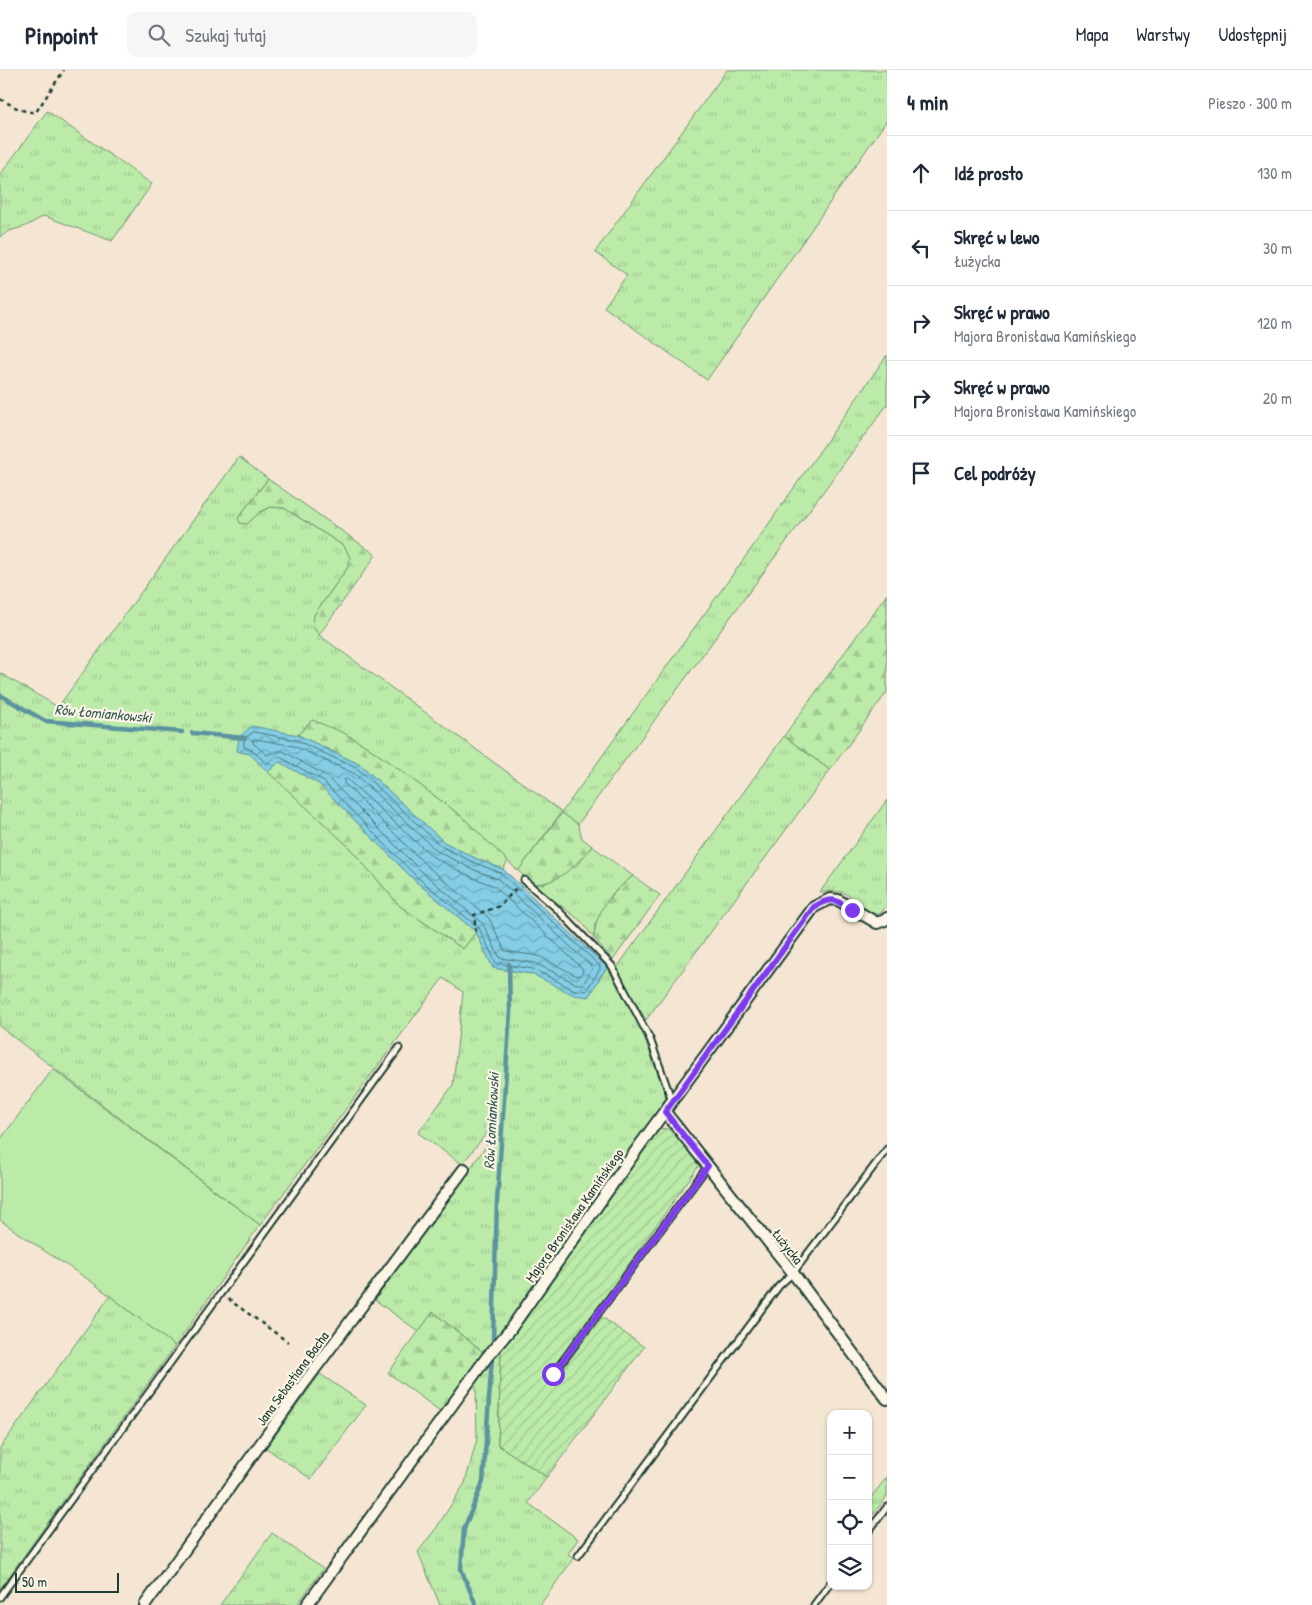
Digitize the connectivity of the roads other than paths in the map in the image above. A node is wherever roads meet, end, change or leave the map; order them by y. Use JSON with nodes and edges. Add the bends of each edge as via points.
{"nodes":[{"id":1,"x":524,"y":880,"type":"road end"},
{"id":2,"x":887,"y":918,"type":"edge"},
{"id":3,"x":399,"y":1048,"type":"dead end"},
{"id":4,"x":673,"y":1102,"type":"junction"},
{"id":5,"x":665,"y":1112,"type":"junction"},
{"id":6,"x":887,"y":1149,"type":"edge"},
{"id":7,"x":708,"y":1166,"type":"junction"},
{"id":8,"x":464,"y":1169,"type":"dead end"},
{"id":9,"x":793,"y":1274,"type":"junction"},
{"id":10,"x":553,"y":1374,"type":"dead end"},
{"id":11,"x":887,"y":1399,"type":"edge"},
{"id":12,"x":887,"y":1506,"type":"edge"},
{"id":13,"x":872,"y":1527,"type":"edge"},
{"id":14,"x":578,"y":1556,"type":"dead end"},
{"id":15,"x":827,"y":1587,"type":"edge"},
{"id":16,"x":0,"y":1597,"type":"edge"},
{"id":17,"x":145,"y":1605,"type":"edge"},
{"id":18,"x":307,"y":1605,"type":"edge"},
{"id":19,"x":814,"y":1605,"type":"edge"}],
"edges":[{"from":1,"to":4,"type":"lane","via":[[612,966],[650,1039]]},
{"from":2,"to":4,"type":"street","name":"Majora Bronisława Kamińskiego","via":[[877,923],[838,900],[830,899],[814,907]]},
{"from":3,"to":16,"type":"lane"},
{"from":4,"to":5,"type":"street","name":"Majora Bronisława Kamińskiego"},
{"from":5,"to":7,"type":"street","name":"Łużycka"},
{"from":5,"to":18,"type":"street","name":"Majora Bronisława Kamińskiego"},
{"from":6,"to":9,"type":"lane"},
{"from":7,"to":9,"type":"street","name":"Łużycka"},
{"from":7,"to":10,"type":"lane"},
{"from":8,"to":17,"type":"street","name":"Jana Sebastiana Bacha"},
{"from":9,"to":11,"type":"street","name":"Łużycka"},
{"from":9,"to":14,"type":"lane","via":[[779,1286]]},
{"from":12,"to":13,"type":"lane"},
{"from":15,"to":19,"type":"lane"}]}
